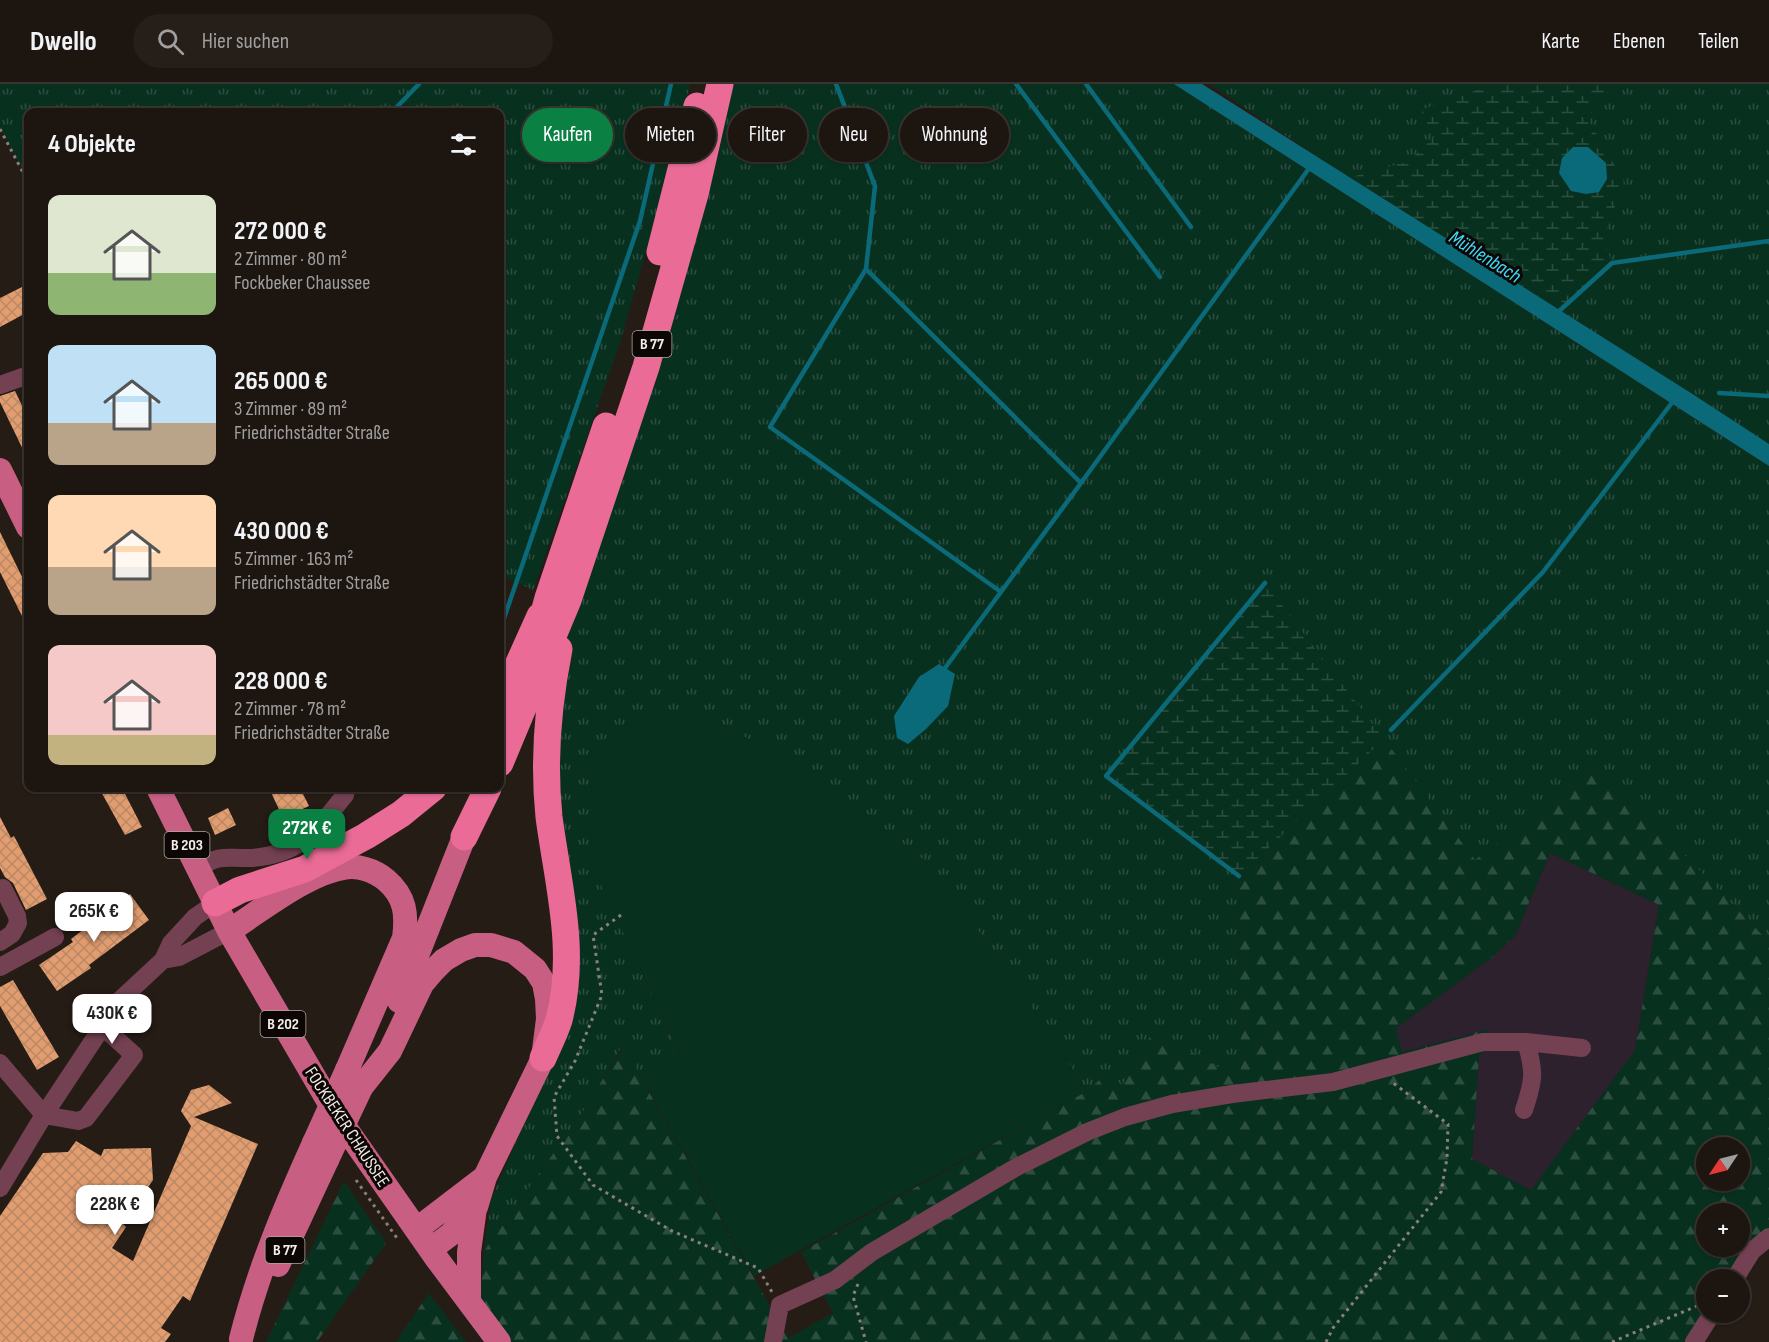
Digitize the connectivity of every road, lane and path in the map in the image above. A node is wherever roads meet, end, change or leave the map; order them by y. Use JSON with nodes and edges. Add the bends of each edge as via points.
{"nodes":[{"id":1,"x":702,"y":84,"type":"edge"},
{"id":2,"x":720,"y":84,"type":"edge"},
{"id":3,"x":0,"y":129,"type":"edge"},
{"id":4,"x":24,"y":174,"type":"edge"},
{"id":5,"x":24,"y":376,"type":"edge"},
{"id":6,"x":0,"y":385,"type":"edge"},
{"id":7,"x":0,"y":470,"type":"edge"},
{"id":8,"x":24,"y":519,"type":"edge"},
{"id":9,"x":558,"y":599,"type":"junction"},
{"id":10,"x":504,"y":698,"type":"edge"},
{"id":11,"x":504,"y":727,"type":"edge"},
{"id":12,"x":504,"y":753,"type":"edge"},
{"id":13,"x":160,"y":792,"type":"edge"},
{"id":14,"x":345,"y":792,"type":"edge"},
{"id":15,"x":428,"y":792,"type":"edge"},
{"id":16,"x":481,"y":792,"type":"edge"},
{"id":17,"x":486,"y":792,"type":"edge"},
{"id":18,"x":464,"y":837,"type":"junction"},
{"id":19,"x":199,"y":868,"type":"junction"},
{"id":20,"x":3,"y":888,"type":"dead end"},
{"id":21,"x":215,"y":903,"type":"junction"},
{"id":22,"x":621,"y":915,"type":"dead end"},
{"id":23,"x":229,"y":931,"type":"junction"},
{"id":24,"x":55,"y":937,"type":"dead end"},
{"id":25,"x":0,"y":942,"type":"edge"},
{"id":26,"x":163,"y":960,"type":"junction"},
{"id":27,"x":0,"y":967,"type":"edge"},
{"id":28,"x":103,"y":1027,"type":"junction"},
{"id":29,"x":1526,"y":1042,"type":"junction"},
{"id":30,"x":1582,"y":1048,"type":"dead end"},
{"id":31,"x":543,"y":1058,"type":"junction"},
{"id":32,"x":0,"y":1063,"type":"edge"},
{"id":33,"x":1375,"y":1070,"type":"junction"},
{"id":34,"x":357,"y":1081,"type":"junction"},
{"id":35,"x":1524,"y":1110,"type":"dead end"},
{"id":36,"x":44,"y":1115,"type":"junction"},
{"id":37,"x":485,"y":1178,"type":"junction"},
{"id":38,"x":0,"y":1188,"type":"edge"},
{"id":39,"x":476,"y":1207,"type":"junction"},
{"id":40,"x":417,"y":1229,"type":"junction"},
{"id":41,"x":1769,"y":1237,"type":"edge"},
{"id":42,"x":430,"y":1249,"type":"junction"},
{"id":43,"x":872,"y":1252,"type":"junction"},
{"id":44,"x":1741,"y":1269,"type":"edge"},
{"id":45,"x":469,"y":1301,"type":"junction"},
{"id":46,"x":780,"y":1305,"type":"junction"},
{"id":47,"x":1696,"y":1307,"type":"edge"},
{"id":48,"x":1706,"y":1323,"type":"edge"},
{"id":49,"x":240,"y":1341,"type":"edge"},
{"id":50,"x":499,"y":1342,"type":"edge"},
{"id":51,"x":773,"y":1342,"type":"edge"},
{"id":52,"x":866,"y":1342,"type":"edge"},
{"id":53,"x":1326,"y":1342,"type":"edge"},
{"id":54,"x":1612,"y":1342,"type":"edge"},
{"id":55,"x":1694,"y":1342,"type":"edge"}],
"edges":[{"from":1,"to":9,"type":"highway","number":"B 77","via":[[661,247]]},
{"from":2,"to":9,"type":"highway","number":"B 77","via":[[695,194],[646,367]]},
{"from":3,"to":4,"type":"path"},
{"from":5,"to":6,"type":"street"},
{"from":7,"to":8,"type":"main road"},
{"from":9,"to":10,"type":"highway"},
{"from":9,"to":11,"type":"highway","number":"B 77","via":[[534,647]]},
{"from":9,"to":12,"type":"highway","number":"B 77","via":[[537,671]]},
{"from":9,"to":31,"type":"highway","via":[[546,725],[549,816],[566,933],[566,986],[558,1023]]},
{"from":13,"to":19,"type":"main road","name":"FOCKBEKER CHAUSSEE","number":"B 203"},
{"from":14,"to":19,"type":"street","via":[[312,836],[288,851],[249,858],[226,856]]},
{"from":15,"to":21,"type":"highway","via":[[392,820],[305,869]]},
{"from":16,"to":18,"type":"highway","number":"B 77"},
{"from":17,"to":18,"type":"highway","number":"B 77"},
{"from":18,"to":34,"type":"main road","number":"B 77","via":[[411,972]]},
{"from":19,"to":21,"type":"main road","name":"FOCKBEKER CHAUSSEE","number":"B 203"},
{"from":20,"to":25,"type":"street","via":[[18,923],[12,934]]},
{"from":21,"to":23,"type":"main road","name":"FOCKBEKER CHAUSSEE","number":"B 202"},
{"from":21,"to":26,"type":"street","via":[[195,917],[171,943]]},
{"from":22,"to":46,"type":"path","via":[[593,935],[602,995],[575,1061],[554,1098],[557,1136],[593,1185],[672,1231],[758,1268]]},
{"from":23,"to":26,"type":"street","via":[[179,957]]},
{"from":23,"to":34,"type":"main road","via":[[311,880],[342,868],[377,873],[395,888],[407,918],[404,938]]},
{"from":23,"to":40,"type":"main road","name":"FOCKBEKER CHAUSSEE","number":"B 202","via":[[337,1116]]},
{"from":24,"to":27,"type":"street"},
{"from":26,"to":28,"type":"street","via":[[120,1000]]},
{"from":28,"to":36,"type":"street"},
{"from":28,"to":36,"type":"street","via":[[134,1055],[86,1118],[78,1121]]},
{"from":29,"to":30,"type":"street"},
{"from":29,"to":33,"type":"street","via":[[1483,1042]]},
{"from":29,"to":35,"type":"street","via":[[1533,1065]]},
{"from":31,"to":34,"type":"main road","via":[[548,1018],[544,983],[535,969],[514,952],[475,945],[444,960],[433,971],[422,984],[390,1051]]},
{"from":31,"to":37,"type":"main road"},
{"from":32,"to":36,"type":"street"},
{"from":33,"to":43,"type":"street","via":[[1334,1082],[1212,1097],[1125,1117],[1015,1168]]},
{"from":33,"to":53,"type":"path","via":[[1448,1124],[1441,1192]]},
{"from":34,"to":49,"type":"main road","number":"B 77","bridge":true,"via":[[320,1151]]},
{"from":36,"to":38,"type":"street"},
{"from":37,"to":39,"type":"main road"},
{"from":37,"to":40,"type":"main road"},
{"from":39,"to":42,"type":"main road","via":[[452,1234]]},
{"from":39,"to":45,"type":"main road","via":[[469,1252]]},
{"from":40,"to":42,"type":"main road","name":"FOCKBEKER CHAUSSEE","number":"B 202"},
{"from":41,"to":44,"type":"street","via":[[1752,1251]]},
{"from":42,"to":45,"type":"main road","name":"FOCKBEKER CHAUSSEE","number":"B 202"},
{"from":43,"to":46,"type":"street","via":[[835,1280]]},
{"from":43,"to":52,"type":"path","via":[[853,1296]]},
{"from":45,"to":50,"type":"main road","name":"FOCKBEKER CHAUSSEE","number":"B 202"},
{"from":46,"to":51,"type":"street"},
{"from":47,"to":54,"type":"path"},
{"from":48,"to":55,"type":"street"}]}
